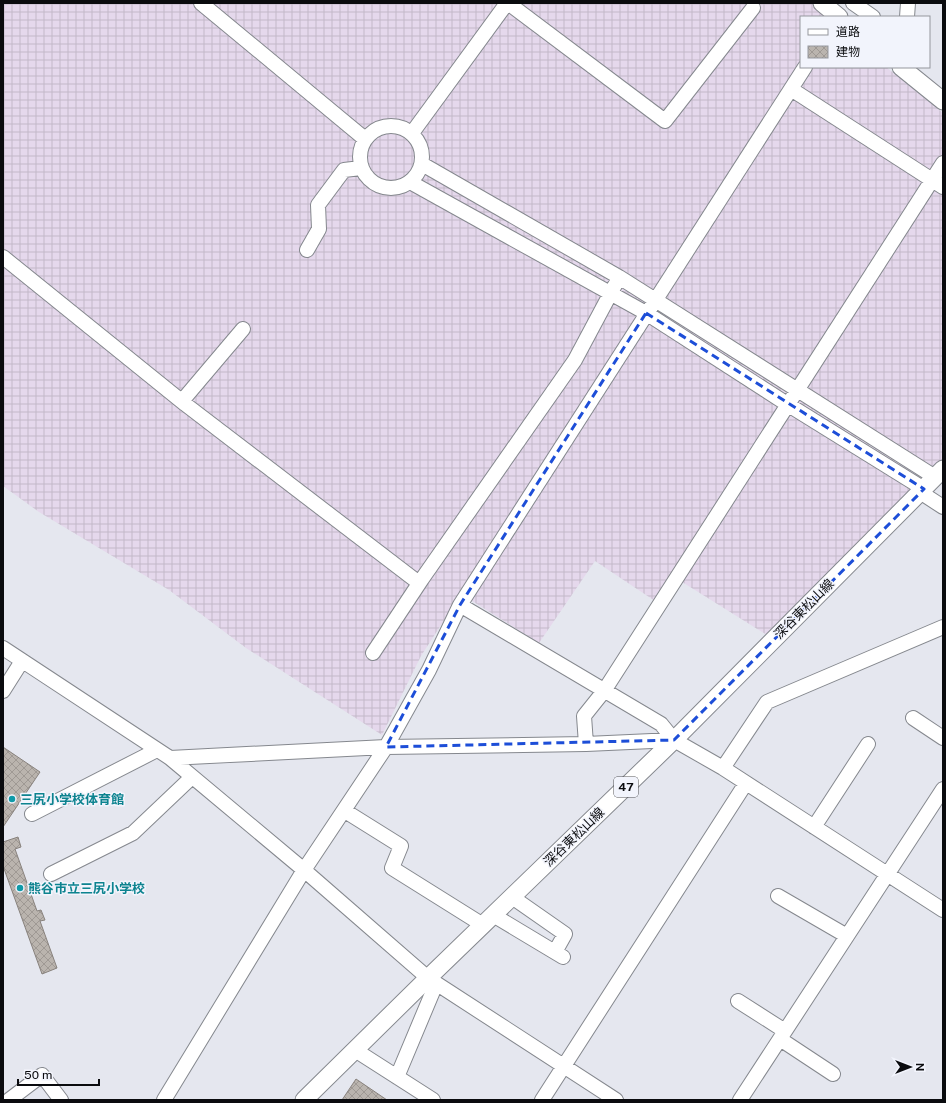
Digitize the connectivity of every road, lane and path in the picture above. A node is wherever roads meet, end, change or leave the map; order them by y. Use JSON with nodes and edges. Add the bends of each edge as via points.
{"nodes":[{"id":1,"x":202,"y":3,"type":"edge"},
{"id":2,"x":508,"y":3,"type":"edge"},
{"id":3,"x":822,"y":3,"type":"edge"},
{"id":4,"x":853,"y":3,"type":"edge"},
{"id":5,"x":908,"y":3,"type":"edge"},
{"id":6,"x":753,"y":8,"type":"dead end"},
{"id":7,"x":837,"y":16,"type":"edge"},
{"id":8,"x":872,"y":16,"type":"edge"},
{"id":9,"x":907,"y":16,"type":"edge"},
{"id":10,"x":804,"y":68,"type":"edge"},
{"id":11,"x":902,"y":68,"type":"edge"},
{"id":12,"x":791,"y":89,"type":"junction"},
{"id":13,"x":943,"y":101,"type":"edge"},
{"id":14,"x":412,"y":133,"type":"junction"},
{"id":15,"x":365,"y":138,"type":"junction"},
{"id":16,"x":943,"y":163,"type":"edge"},
{"id":17,"x":422,"y":164,"type":"junction"},
{"id":18,"x":361,"y":168,"type":"junction"},
{"id":19,"x":410,"y":182,"type":"junction"},
{"id":20,"x":938,"y":183,"type":"edge"},
{"id":21,"x":308,"y":250,"type":"dead end"},
{"id":22,"x":3,"y":257,"type":"edge"},
{"id":23,"x":619,"y":277,"type":"junction"},
{"id":24,"x":611,"y":293,"type":"junction"},
{"id":25,"x":655,"y":299,"type":"junction"},
{"id":26,"x":646,"y":313,"type":"junction"},
{"id":27,"x":243,"y":329,"type":"dead end"},
{"id":28,"x":797,"y":389,"type":"junction"},
{"id":29,"x":182,"y":401,"type":"junction"},
{"id":30,"x":787,"y":404,"type":"junction"},
{"id":31,"x":930,"y":482,"type":"edge"},
{"id":32,"x":943,"y":507,"type":"edge"},
{"id":33,"x":420,"y":583,"type":"junction"},
{"id":34,"x":460,"y":605,"type":"junction"},
{"id":35,"x":943,"y":627,"type":"edge"},
{"id":36,"x":3,"y":648,"type":"edge"},
{"id":37,"x":373,"y":654,"type":"dead end"},
{"id":38,"x":22,"y":661,"type":"junction"},
{"id":39,"x":3,"y":691,"type":"edge"},
{"id":40,"x":604,"y":691,"type":"junction"},
{"id":41,"x":913,"y":718,"type":"dead end"},
{"id":42,"x":943,"y":738,"type":"edge"},
{"id":43,"x":674,"y":740,"type":"junction"},
{"id":44,"x":586,"y":744,"type":"junction"},
{"id":45,"x":868,"y":744,"type":"dead end"},
{"id":46,"x":386,"y":747,"type":"junction"},
{"id":47,"x":157,"y":750,"type":"junction"},
{"id":48,"x":170,"y":758,"type":"junction"},
{"id":49,"x":723,"y":768,"type":"junction"},
{"id":50,"x":192,"y":777,"type":"junction"},
{"id":51,"x":746,"y":783,"type":"junction"},
{"id":52,"x":943,"y":789,"type":"edge"},
{"id":53,"x":345,"y":811,"type":"junction"},
{"id":54,"x":32,"y":814,"type":"dead end"},
{"id":55,"x":814,"y":827,"type":"junction"},
{"id":56,"x":304,"y":870,"type":"junction"},
{"id":57,"x":51,"y":874,"type":"dead end"},
{"id":58,"x":888,"y":874,"type":"junction"},
{"id":59,"x":778,"y":896,"type":"dead end"},
{"id":60,"x":512,"y":897,"type":"junction"},
{"id":61,"x":943,"y":910,"type":"edge"},
{"id":62,"x":488,"y":920,"type":"junction"},
{"id":63,"x":847,"y":936,"type":"junction"},
{"id":64,"x":432,"y":981,"type":"junction"},
{"id":65,"x":738,"y":1001,"type":"dead end"},
{"id":66,"x":782,"y":1035,"type":"junction"},
{"id":67,"x":355,"y":1050,"type":"junction"},
{"id":68,"x":563,"y":1066,"type":"junction"},
{"id":69,"x":833,"y":1074,"type":"dead end"},
{"id":70,"x":397,"y":1077,"type":"junction"},
{"id":71,"x":746,"y":1098,"type":"edge"},
{"id":72,"x":9,"y":1100,"type":"edge"},
{"id":73,"x":61,"y":1100,"type":"edge"},
{"id":74,"x":164,"y":1100,"type":"edge"},
{"id":75,"x":304,"y":1100,"type":"edge"},
{"id":76,"x":433,"y":1100,"type":"edge"},
{"id":77,"x":542,"y":1100,"type":"edge"},
{"id":78,"x":616,"y":1100,"type":"edge"}],
"edges":[{"from":1,"to":15,"type":"street"},
{"from":2,"to":6,"type":"street","via":[[664,121]]},
{"from":2,"to":14,"type":"street"},
{"from":3,"to":7,"type":"main road"},
{"from":4,"to":8,"type":"street"},
{"from":5,"to":9,"type":"street"},
{"from":10,"to":12,"type":"street"},
{"from":11,"to":13,"type":"main road"},
{"from":12,"to":20,"type":"street"},
{"from":12,"to":25,"type":"street"},
{"from":14,"to":15,"type":"street","via":[[403,127],[382,126]]},
{"from":14,"to":17,"type":"street","via":[[421,147]]},
{"from":15,"to":18,"type":"street","via":[[360,148]]},
{"from":16,"to":20,"type":"street"},
{"from":17,"to":19,"type":"street","via":[[418,174]]},
{"from":17,"to":23,"type":"street"},
{"from":18,"to":19,"type":"street","via":[[366,177],[383,187],[392,188]]},
{"from":18,"to":21,"type":"street","via":[[344,170],[318,205],[319,229]]},
{"from":19,"to":24,"type":"street"},
{"from":20,"to":28,"type":"street"},
{"from":22,"to":29,"type":"street"},
{"from":23,"to":24,"type":"street"},
{"from":23,"to":25,"type":"street"},
{"from":24,"to":26,"type":"street"},
{"from":24,"to":33,"type":"street","via":[[575,360]]},
{"from":25,"to":26,"type":"street"},
{"from":25,"to":28,"type":"street"},
{"from":26,"to":30,"type":"street"},
{"from":26,"to":34,"type":"street"},
{"from":27,"to":29,"type":"street"},
{"from":28,"to":30,"type":"street"},
{"from":28,"to":31,"type":"street"},
{"from":29,"to":33,"type":"street"},
{"from":30,"to":31,"type":"street"},
{"from":30,"to":40,"type":"street"},
{"from":31,"to":32,"type":"street"},
{"from":31,"to":43,"type":"main road","name":"深谷東松山線","number":"47"},
{"from":33,"to":37,"type":"street"},
{"from":34,"to":40,"type":"street"},
{"from":34,"to":46,"type":"street","via":[[429,670]]},
{"from":35,"to":49,"type":"street","via":[[767,702]]},
{"from":36,"to":38,"type":"street"},
{"from":38,"to":39,"type":"street"},
{"from":38,"to":47,"type":"street"},
{"from":40,"to":43,"type":"street","via":[[661,724]]},
{"from":40,"to":44,"type":"street","via":[[584,716]]},
{"from":41,"to":42,"type":"street"},
{"from":43,"to":44,"type":"street"},
{"from":43,"to":49,"type":"street"},
{"from":43,"to":60,"type":"main road","name":"深谷東松山線","number":"47"},
{"from":44,"to":46,"type":"street"},
{"from":45,"to":55,"type":"street"},
{"from":46,"to":48,"type":"street"},
{"from":46,"to":53,"type":"street"},
{"from":47,"to":48,"type":"street"},
{"from":47,"to":54,"type":"street"},
{"from":48,"to":50,"type":"street"},
{"from":49,"to":51,"type":"street"},
{"from":50,"to":56,"type":"street"},
{"from":50,"to":57,"type":"street","via":[[133,833]]},
{"from":51,"to":55,"type":"street"},
{"from":51,"to":68,"type":"street"},
{"from":52,"to":58,"type":"street"},
{"from":53,"to":56,"type":"street"},
{"from":53,"to":62,"type":"street","via":[[401,846],[392,868]]},
{"from":55,"to":58,"type":"street"},
{"from":56,"to":64,"type":"street"},
{"from":56,"to":74,"type":"street"},
{"from":58,"to":61,"type":"street"},
{"from":58,"to":63,"type":"street"},
{"from":59,"to":63,"type":"street"},
{"from":60,"to":62,"type":"main road","name":"深谷東松山線","number":"47"},
{"from":60,"to":62,"type":"street","via":[[565,934],[559,955]]},
{"from":62,"to":64,"type":"main road","name":"深谷東松山線","number":"47"},
{"from":63,"to":66,"type":"street"},
{"from":64,"to":67,"type":"main road","name":"深谷東松山線","number":"47"},
{"from":64,"to":68,"type":"street"},
{"from":64,"to":70,"type":"street"},
{"from":65,"to":66,"type":"street"},
{"from":66,"to":69,"type":"street"},
{"from":66,"to":71,"type":"street"},
{"from":67,"to":70,"type":"street"},
{"from":67,"to":75,"type":"main road","name":"深谷東松山線","number":"47"},
{"from":68,"to":77,"type":"street"},
{"from":68,"to":78,"type":"street"},
{"from":70,"to":76,"type":"street"},
{"from":72,"to":73,"type":"street","via":[[42,1075]]}]}
